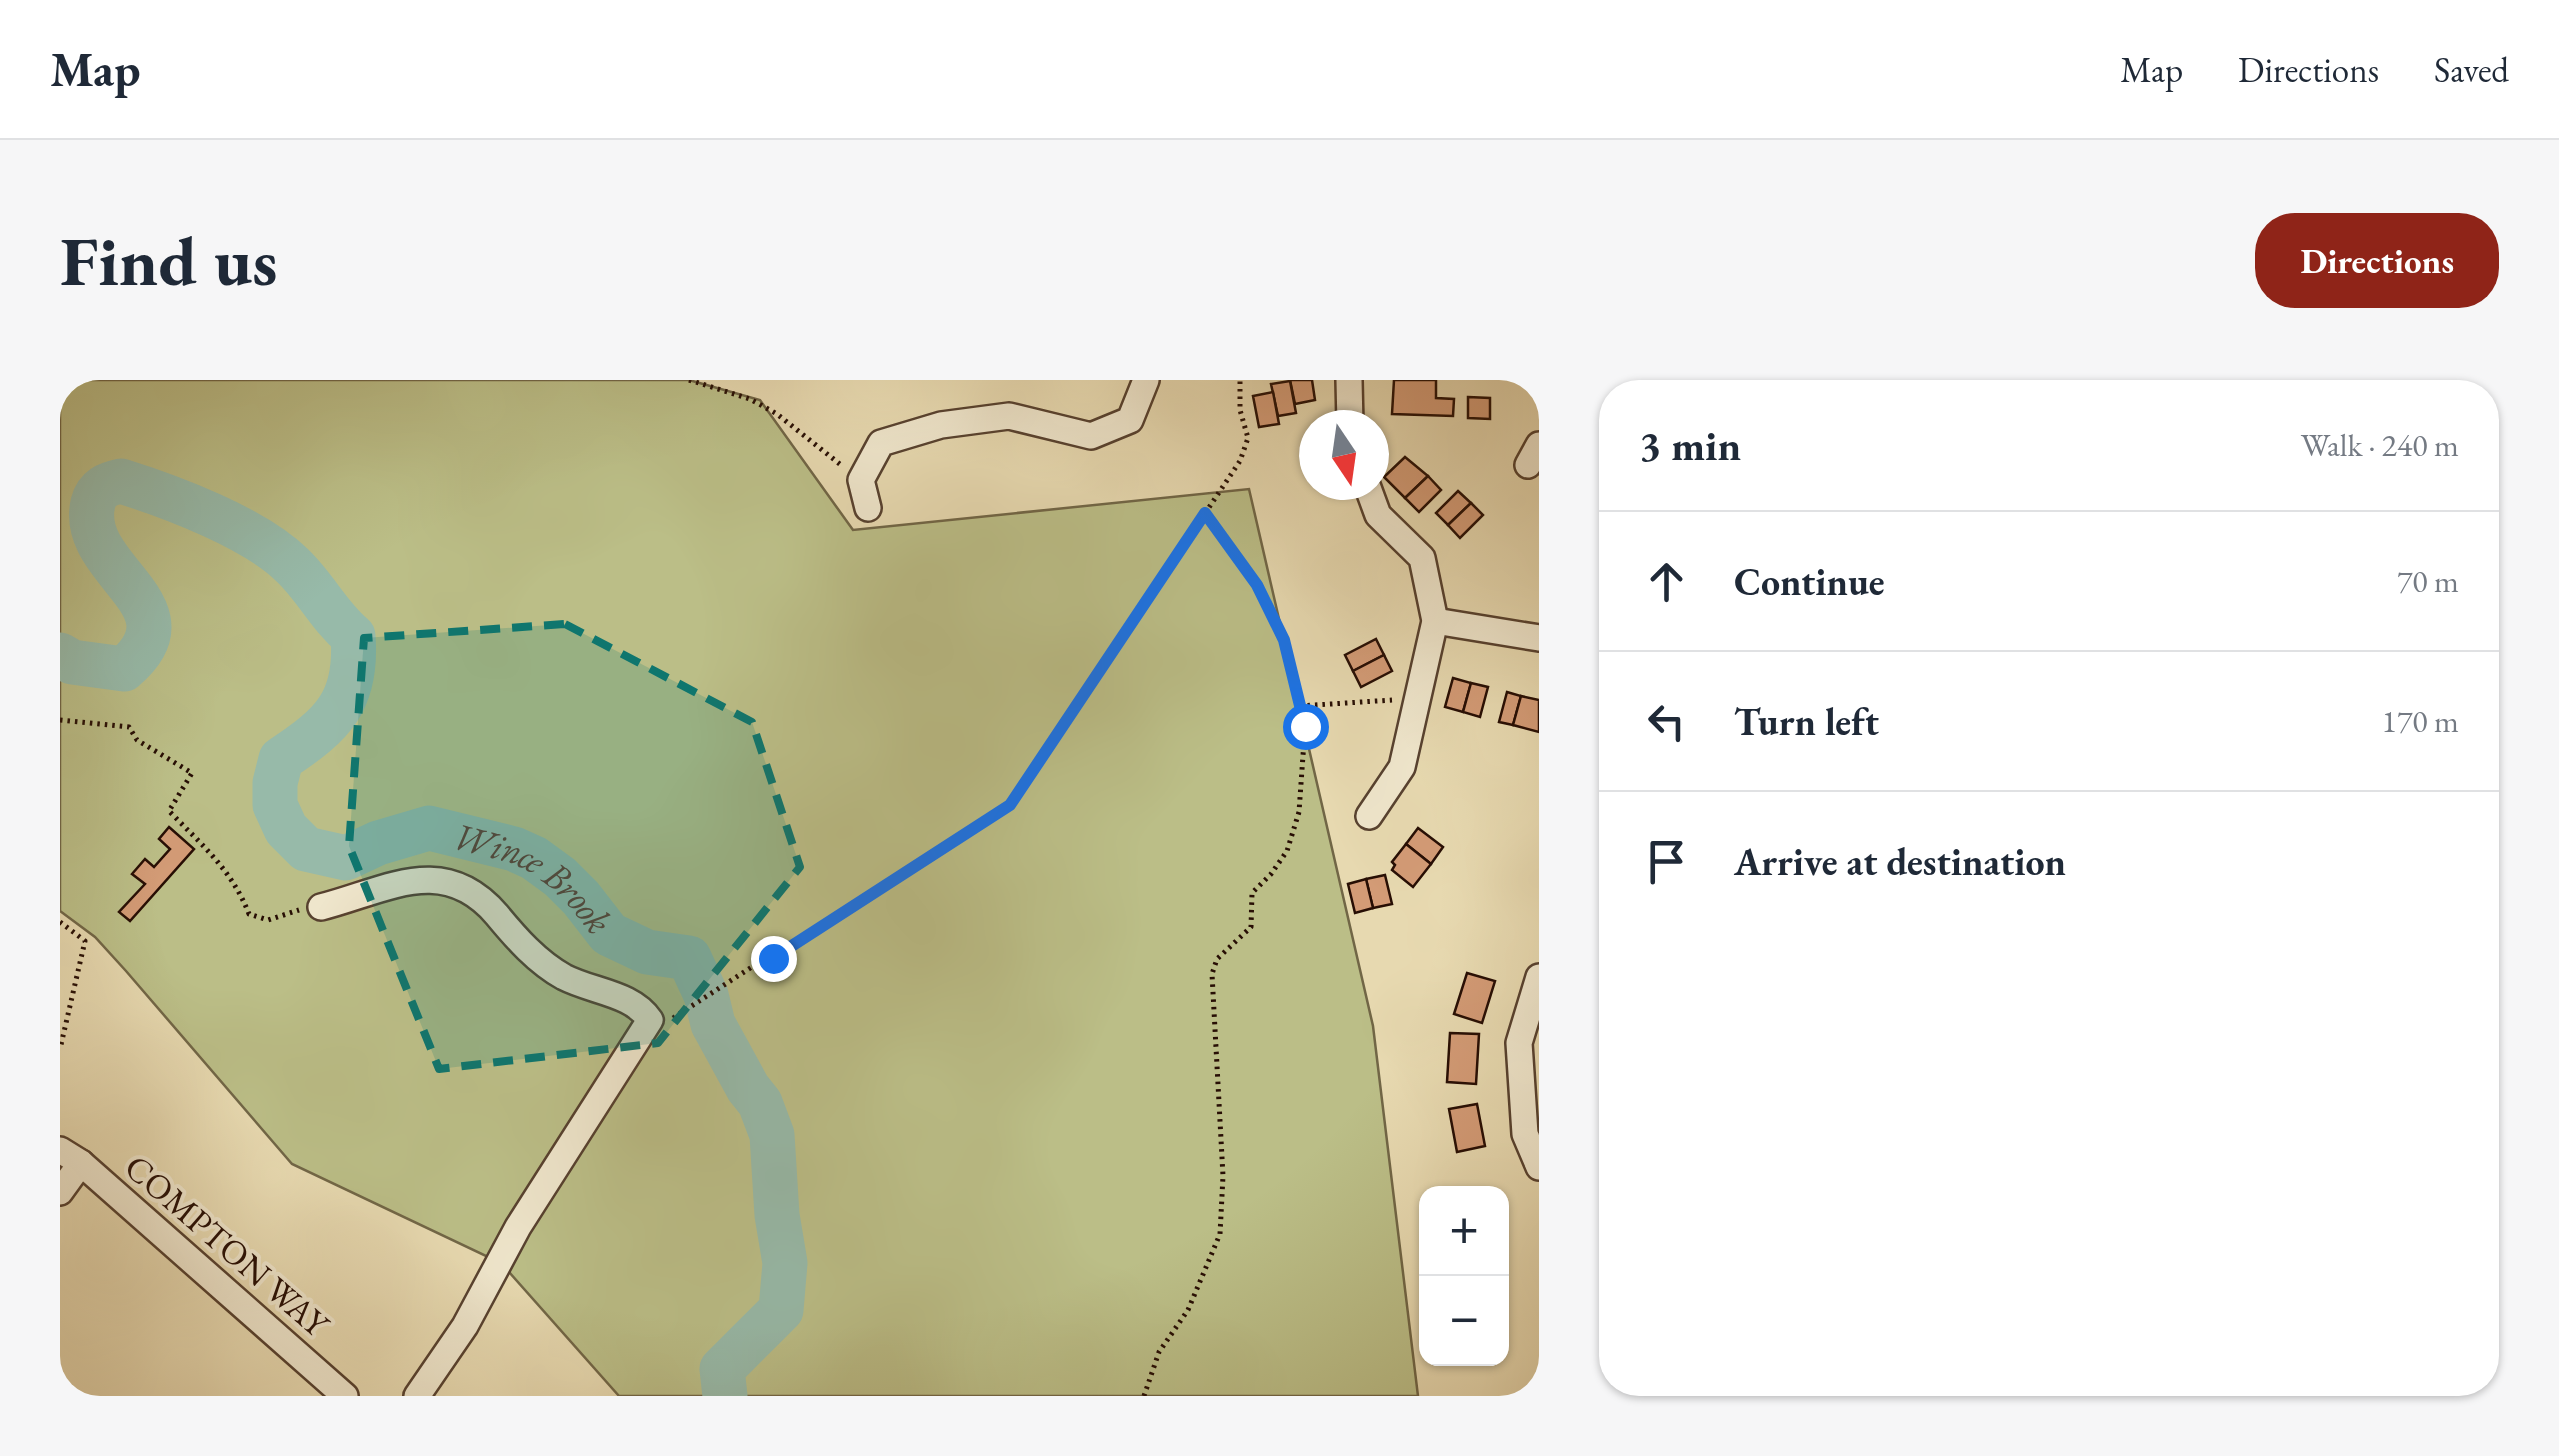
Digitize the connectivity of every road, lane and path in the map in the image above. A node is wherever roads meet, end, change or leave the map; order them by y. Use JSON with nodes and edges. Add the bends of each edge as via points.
{"nodes":[{"id":1,"x":688,"y":380,"type":"edge"},
{"id":2,"x":1146,"y":380,"type":"edge"},
{"id":3,"x":1240,"y":380,"type":"edge"},
{"id":4,"x":1350,"y":380,"type":"edge"},
{"id":5,"x":708,"y":383,"type":"edge"},
{"id":6,"x":1350,"y":410,"type":"edge"},
{"id":7,"x":861,"y":480,"type":"junction"},
{"id":8,"x":1372,"y":500,"type":"edge"},
{"id":9,"x":868,"y":508,"type":"dead end"},
{"id":10,"x":1205,"y":513,"type":"junction"},
{"id":11,"x":1435,"y":621,"type":"junction"},
{"id":12,"x":1539,"y":638,"type":"edge"},
{"id":13,"x":1418,"y":698,"type":"junction"},
{"id":14,"x":1300,"y":706,"type":"junction"},
{"id":15,"x":60,"y":720,"type":"edge"},
{"id":16,"x":1368,"y":816,"type":"dead end"},
{"id":17,"x":321,"y":907,"type":"joint"},
{"id":18,"x":60,"y":922,"type":"edge"},
{"id":19,"x":1539,"y":978,"type":"edge"},
{"id":20,"x":691,"y":1007,"type":"dead end"},
{"id":21,"x":60,"y":1049,"type":"edge"},
{"id":22,"x":70,"y":1156,"type":"edge"},
{"id":23,"x":1539,"y":1166,"type":"edge"},
{"id":24,"x":60,"y":1192,"type":"edge"},
{"id":25,"x":345,"y":1396,"type":"edge"},
{"id":26,"x":418,"y":1396,"type":"edge"},
{"id":27,"x":1144,"y":1396,"type":"edge"}],
"edges":[{"from":1,"to":5,"type":"path"},
{"from":2,"to":7,"type":"street","via":[[1130,420],[1091,436],[1009,416],[941,425],[881,442]]},
{"from":3,"to":10,"type":"path","via":[[1248,438]]},
{"from":4,"to":6,"type":"street"},
{"from":5,"to":7,"type":"path","via":[[777,414]]},
{"from":7,"to":9,"type":"street"},
{"from":8,"to":11,"type":"street","via":[[1378,515],[1422,558]]},
{"from":10,"to":14,"type":"path","via":[[1257,585],[1284,640]]},
{"from":10,"to":20,"type":"path","via":[[1010,805]]},
{"from":11,"to":12,"type":"street"},
{"from":11,"to":13,"type":"street"},
{"from":13,"to":14,"type":"path"},
{"from":13,"to":16,"type":"street","via":[[1402,767]]},
{"from":14,"to":27,"type":"path","via":[[1300,812],[1288,851],[1252,893],[1251,926],[1217,959],[1212,974],[1220,1234],[1188,1310],[1158,1352]]},
{"from":15,"to":17,"type":"path","via":[[129,727],[138,740],[192,773],[169,811],[220,862],[249,914],[268,920]]},
{"from":17,"to":26,"type":"street","via":[[401,881],[456,884],[474,892],[551,968],[640,1006],[650,1020]]},
{"from":18,"to":21,"type":"path","via":[[86,941]]},
{"from":19,"to":23,"type":"street","via":[[1520,1043],[1526,1134]]},
{"from":22,"to":24,"type":"street"},
{"from":22,"to":25,"type":"street","name":"COMPTON WAY"}]}
